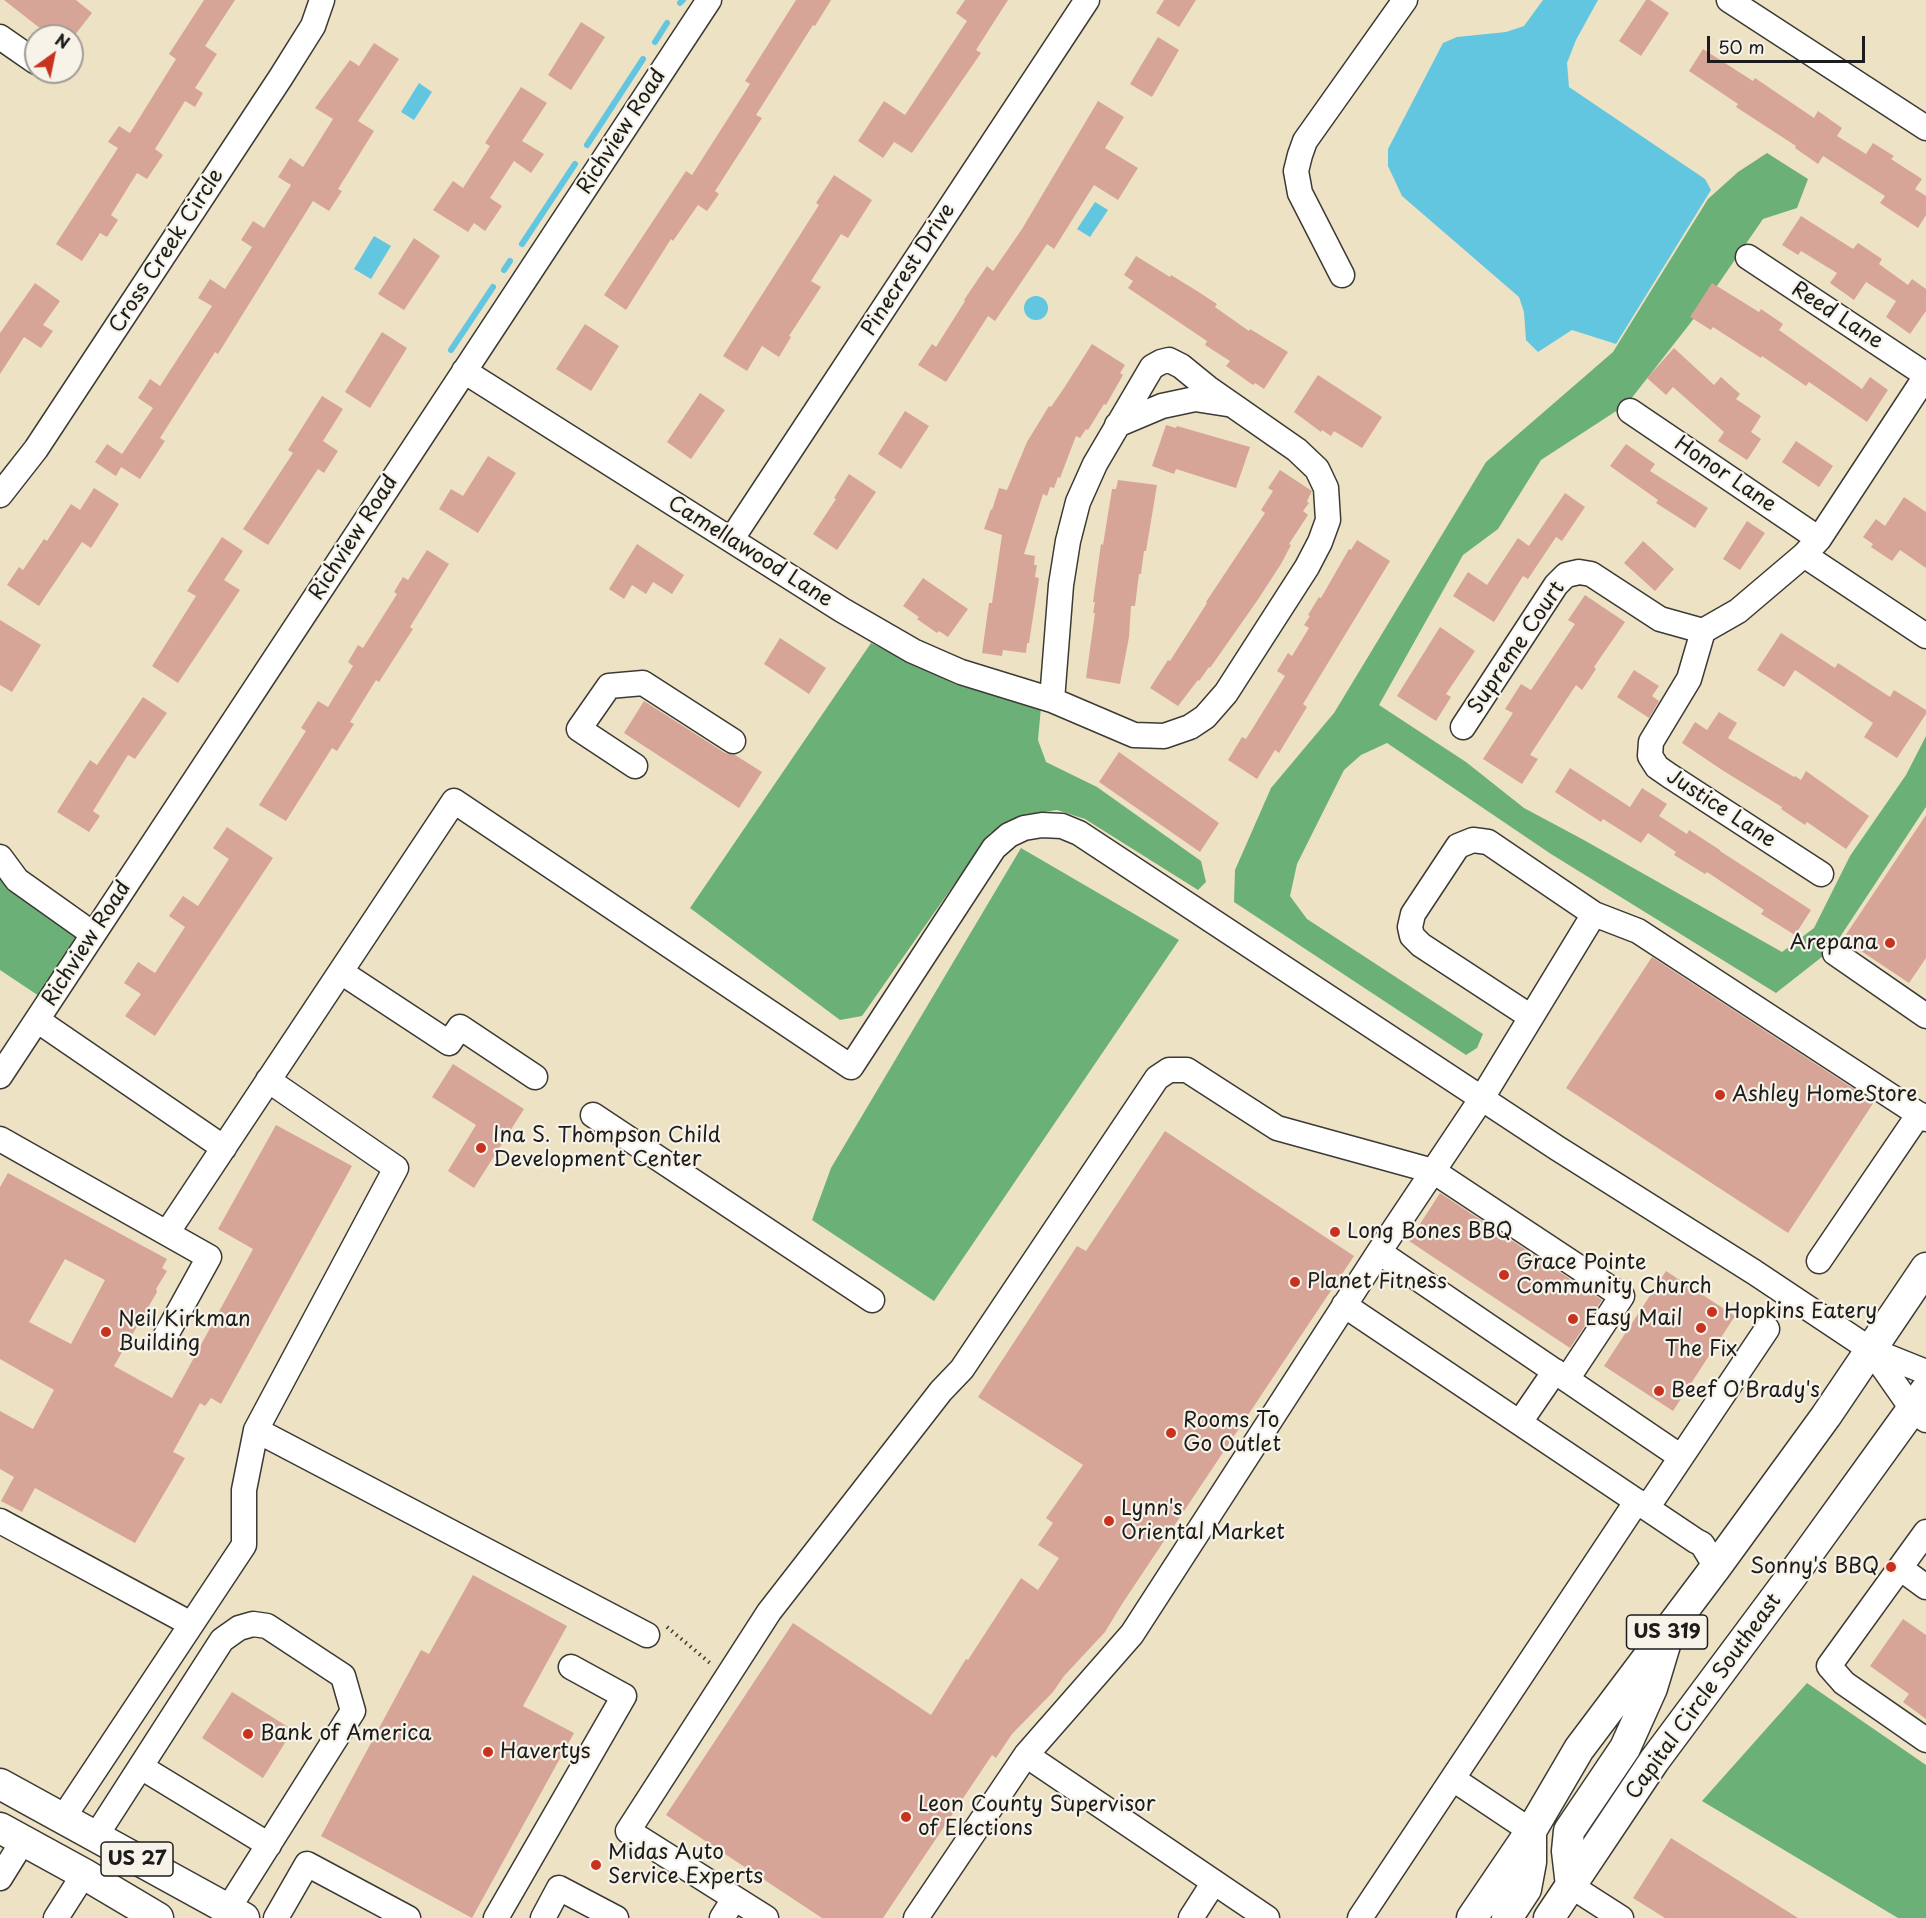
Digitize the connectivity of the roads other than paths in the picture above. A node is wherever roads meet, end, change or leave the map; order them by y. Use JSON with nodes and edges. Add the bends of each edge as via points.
{"nodes":[{"id":1,"x":322,"y":0,"type":"edge"},
{"id":2,"x":709,"y":0,"type":"edge"},
{"id":3,"x":1087,"y":0,"type":"edge"},
{"id":4,"x":1405,"y":0,"type":"edge"},
{"id":5,"x":1730,"y":0,"type":"edge"},
{"id":6,"x":0,"y":37,"type":"edge"},
{"id":7,"x":24,"y":54,"type":"edge"},
{"id":8,"x":1926,"y":128,"type":"edge"},
{"id":9,"x":1748,"y":257,"type":"dead end"},
{"id":10,"x":1342,"y":274,"type":"dead end"},
{"id":11,"x":465,"y":371,"type":"junction"},
{"id":12,"x":1926,"y":375,"type":"edge"},
{"id":13,"x":1233,"y":405,"type":"junction"},
{"id":14,"x":1630,"y":411,"type":"dead end"},
{"id":15,"x":1117,"y":425,"type":"junction"},
{"id":16,"x":0,"y":495,"type":"edge"},
{"id":17,"x":731,"y":540,"type":"junction"},
{"id":18,"x":1811,"y":547,"type":"junction"},
{"id":19,"x":1703,"y":631,"type":"junction"},
{"id":20,"x":1926,"y":636,"type":"edge"},
{"id":21,"x":1052,"y":700,"type":"junction"},
{"id":22,"x":1463,"y":727,"type":"dead end"},
{"id":23,"x":733,"y":741,"type":"dead end"},
{"id":24,"x":635,"y":766,"type":"dead end"},
{"id":25,"x":0,"y":857,"type":"edge"},
{"id":26,"x":1821,"y":874,"type":"dead end"},
{"id":27,"x":1594,"y":914,"type":"junction"},
{"id":28,"x":93,"y":934,"type":"junction"},
{"id":29,"x":1835,"y":953,"type":"dead end"},
{"id":30,"x":341,"y":972,"type":"junction"},
{"id":31,"x":1925,"y":1012,"type":"edge"},
{"id":32,"x":1531,"y":1017,"type":"junction"},
{"id":33,"x":37,"y":1020,"type":"junction"},
{"id":34,"x":0,"y":1076,"type":"edge"},
{"id":35,"x":535,"y":1077,"type":"dead end"},
{"id":36,"x":268,"y":1080,"type":"junction"},
{"id":37,"x":1482,"y":1098,"type":"junction"},
{"id":38,"x":593,"y":1116,"type":"dead end"},
{"id":39,"x":1923,"y":1116,"type":"edge"},
{"id":40,"x":0,"y":1139,"type":"edge"},
{"id":41,"x":224,"y":1148,"type":"junction"},
{"id":42,"x":1433,"y":1171,"type":"junction"},
{"id":43,"x":167,"y":1233,"type":"junction"},
{"id":44,"x":1379,"y":1252,"type":"junction"},
{"id":45,"x":1819,"y":1261,"type":"dead end"},
{"id":46,"x":1926,"y":1268,"type":"edge"},
{"id":47,"x":872,"y":1300,"type":"dead end"},
{"id":48,"x":1344,"y":1305,"type":"junction"},
{"id":49,"x":1767,"y":1329,"type":"dead end"},
{"id":50,"x":166,"y":1335,"type":"dead end"},
{"id":51,"x":1871,"y":1350,"type":"junction"},
{"id":52,"x":1926,"y":1372,"type":"edge"},
{"id":53,"x":1561,"y":1375,"type":"junction"},
{"id":54,"x":1922,"y":1407,"type":"edge"},
{"id":55,"x":1520,"y":1422,"type":"junction"},
{"id":56,"x":256,"y":1430,"type":"junction"},
{"id":57,"x":1681,"y":1456,"type":"junction"},
{"id":58,"x":1642,"y":1504,"type":"junction"},
{"id":59,"x":0,"y":1521,"type":"edge"},
{"id":60,"x":1926,"y":1532,"type":"edge"},
{"id":61,"x":1716,"y":1568,"type":"junction"},
{"id":62,"x":1900,"y":1568,"type":"junction"},
{"id":63,"x":1926,"y":1587,"type":"edge"},
{"id":64,"x":191,"y":1624,"type":"junction"},
{"id":65,"x":1670,"y":1628,"type":"junction"},
{"id":66,"x":656,"y":1630,"type":"road end"},
{"id":67,"x":571,"y":1666,"type":"dead end"},
{"id":68,"x":1926,"y":1740,"type":"edge"},
{"id":69,"x":1026,"y":1755,"type":"junction"},
{"id":70,"x":141,"y":1767,"type":"junction"},
{"id":71,"x":1453,"y":1779,"type":"junction"},
{"id":72,"x":0,"y":1784,"type":"edge"},
{"id":73,"x":63,"y":1818,"type":"junction"},
{"id":74,"x":1531,"y":1831,"type":"junction"},
{"id":75,"x":12,"y":1834,"type":"edge"},
{"id":76,"x":96,"y":1836,"type":"junction"},
{"id":77,"x":269,"y":1845,"type":"junction"},
{"id":78,"x":84,"y":1874,"type":"junction"},
{"id":79,"x":0,"y":1878,"type":"edge"},
{"id":80,"x":178,"y":1882,"type":"junction"},
{"id":81,"x":1214,"y":1882,"type":"junction"},
{"id":82,"x":1571,"y":1886,"type":"junction"},
{"id":83,"x":728,"y":1908,"type":"edge"},
{"id":84,"x":141,"y":1914,"type":"edge"},
{"id":85,"x":236,"y":1914,"type":"edge"},
{"id":86,"x":56,"y":1918,"type":"edge"},
{"id":87,"x":276,"y":1918,"type":"edge"},
{"id":88,"x":408,"y":1918,"type":"edge"},
{"id":89,"x":496,"y":1918,"type":"edge"},
{"id":90,"x":543,"y":1918,"type":"edge"},
{"id":91,"x":616,"y":1918,"type":"edge"},
{"id":92,"x":766,"y":1918,"type":"edge"},
{"id":93,"x":916,"y":1918,"type":"edge"},
{"id":94,"x":1191,"y":1918,"type":"edge"},
{"id":95,"x":1267,"y":1918,"type":"edge"},
{"id":96,"x":1360,"y":1918,"type":"edge"},
{"id":97,"x":1472,"y":1918,"type":"edge"},
{"id":98,"x":1507,"y":1918,"type":"edge"},
{"id":99,"x":1549,"y":1918,"type":"edge"},
{"id":100,"x":1621,"y":1918,"type":"edge"}],
"edges":[{"from":1,"to":16,"type":"street","name":"Cross Creek Circle","via":[[313,26],[281,77],[36,449]]},
{"from":2,"to":11,"type":"street","name":"Richview Road"},
{"from":3,"to":17,"type":"street","name":"Pinecrest Drive"},
{"from":4,"to":10,"type":"street","via":[[1305,141],[1296,171],[1300,193]]},
{"from":5,"to":8,"type":"street"},
{"from":6,"to":7,"type":"street"},
{"from":9,"to":12,"type":"street","name":"Reed Lane"},
{"from":11,"to":17,"type":"street","name":"Camellawood Lane"},
{"from":11,"to":28,"type":"street","name":"Richview Road"},
{"from":12,"to":18,"type":"street"},
{"from":13,"to":15,"type":"street","via":[[1195,399],[1162,406]]},
{"from":13,"to":15,"type":"street","via":[[1169,360],[1152,367]]},
{"from":13,"to":21,"type":"street","name":"Camellawood Lane","via":[[1297,450],[1317,469],[1326,488],[1328,520],[1307,567],[1226,693],[1205,717],[1190,727],[1164,736],[1134,735]]},
{"from":14,"to":18,"type":"street","name":"Honor Lane"},
{"from":15,"to":21,"type":"street","via":[[1077,502],[1061,585]]},
{"from":17,"to":21,"type":"street","name":"Camellawood Lane","via":[[913,651],[960,672]]},
{"from":18,"to":19,"type":"street","via":[[1737,611]]},
{"from":18,"to":20,"type":"street","name":"Honor Lane"},
{"from":19,"to":22,"type":"street","name":"Supreme Court","via":[[1660,619],[1591,574],[1566,575]]},
{"from":19,"to":26,"type":"street","name":"Justice Lane","via":[[1689,679],[1651,742],[1650,756],[1670,777]]},
{"from":23,"to":24,"type":"street","via":[[644,683],[609,686],[579,729]]},
{"from":25,"to":28,"type":"street","via":[[17,880]]},
{"from":27,"to":32,"type":"street"},
{"from":27,"to":32,"type":"street","via":[[1488,842],[1473,840],[1458,846],[1413,914],[1412,936],[1422,945]]},
{"from":27,"to":39,"type":"street","via":[[1638,931]]},
{"from":28,"to":33,"type":"street","name":"Richview Road"},
{"from":29,"to":31,"type":"street"},
{"from":30,"to":35,"type":"street","via":[[449,1043],[460,1027]]},
{"from":30,"to":36,"type":"street"},
{"from":30,"to":37,"type":"street","via":[[454,801],[851,1066],[994,848],[1024,828],[1062,826],[1079,833]]},
{"from":32,"to":37,"type":"street"},
{"from":33,"to":34,"type":"street","name":"Richview Road"},
{"from":33,"to":41,"type":"street"},
{"from":36,"to":41,"type":"street"},
{"from":36,"to":56,"type":"street","via":[[396,1167]]},
{"from":37,"to":42,"type":"street"},
{"from":37,"to":51,"type":"street"},
{"from":38,"to":47,"type":"street"},
{"from":39,"to":45,"type":"street"},
{"from":40,"to":43,"type":"street"},
{"from":41,"to":43,"type":"street"},
{"from":42,"to":44,"type":"street"},
{"from":42,"to":53,"type":"street","via":[[1622,1296]]},
{"from":42,"to":83,"type":"street","via":[[1277,1128],[1187,1070],[1169,1070],[1157,1078],[962,1369],[769,1612],[628,1831]]},
{"from":43,"to":50,"type":"street","via":[[209,1257]]},
{"from":44,"to":48,"type":"street"},
{"from":44,"to":53,"type":"street"},
{"from":46,"to":51,"type":"main road","number":"US 319"},
{"from":48,"to":55,"type":"street"},
{"from":48,"to":69,"type":"street","via":[[1132,1634]]},
{"from":49,"to":57,"type":"street"},
{"from":51,"to":52,"type":"street"},
{"from":51,"to":54,"type":"street"},
{"from":51,"to":61,"type":"main road","number":"US 319"},
{"from":53,"to":55,"type":"street"},
{"from":53,"to":57,"type":"street"},
{"from":54,"to":82,"type":"main road","name":"Capital Circle Southeast","number":"US 319","via":[[1654,1761]]},
{"from":55,"to":58,"type":"street"},
{"from":56,"to":64,"type":"street","via":[[244,1490],[244,1545]]},
{"from":56,"to":66,"type":"street"},
{"from":57,"to":58,"type":"street"},
{"from":58,"to":61,"type":"street","via":[[1702,1544]]},
{"from":58,"to":71,"type":"street"},
{"from":59,"to":64,"type":"street"},
{"from":60,"to":62,"type":"street"},
{"from":61,"to":65,"type":"main road","number":"US 319"},
{"from":62,"to":63,"type":"street"},
{"from":62,"to":68,"type":"street","via":[[1829,1666],[1845,1683]]},
{"from":64,"to":73,"type":"street"},
{"from":65,"to":74,"type":"main road","number":"US 319","via":[[1579,1749]]},
{"from":65,"to":82,"type":"main road","via":[[1652,1688],[1625,1748],[1569,1831]]},
{"from":67,"to":89,"type":"street","via":[[624,1696]]},
{"from":69,"to":81,"type":"street"},
{"from":69,"to":93,"type":"street"},
{"from":70,"to":76,"type":"street"},
{"from":70,"to":77,"type":"street"},
{"from":70,"to":77,"type":"street","via":[[222,1640],[239,1628],[267,1626],[343,1676],[353,1711]]},
{"from":71,"to":74,"type":"street"},
{"from":71,"to":96,"type":"street"},
{"from":72,"to":73,"type":"main road","number":"US 27"},
{"from":73,"to":76,"type":"main road","number":"US 27"},
{"from":73,"to":78,"type":"main road"},
{"from":74,"to":97,"type":"main road","number":"US 319"},
{"from":74,"to":98,"type":"main road","via":[[1532,1862],[1526,1888]]},
{"from":75,"to":78,"type":"main road","number":"US 27"},
{"from":75,"to":79,"type":"street"},
{"from":76,"to":80,"type":"main road","number":"US 27"},
{"from":77,"to":85,"type":"street"},
{"from":78,"to":80,"type":"main road"},
{"from":78,"to":84,"type":"main road","number":"US 27"},
{"from":78,"to":86,"type":"street"},
{"from":80,"to":85,"type":"main road","number":"US 27"},
{"from":81,"to":94,"type":"street"},
{"from":81,"to":95,"type":"street"},
{"from":82,"to":99,"type":"main road","name":"Capital Circle Southeast","number":"US 319"},
{"from":82,"to":100,"type":"street"},
{"from":83,"to":92,"type":"street"},
{"from":87,"to":88,"type":"street","via":[[307,1863]]},
{"from":90,"to":91,"type":"street","via":[[559,1888]]}]}
